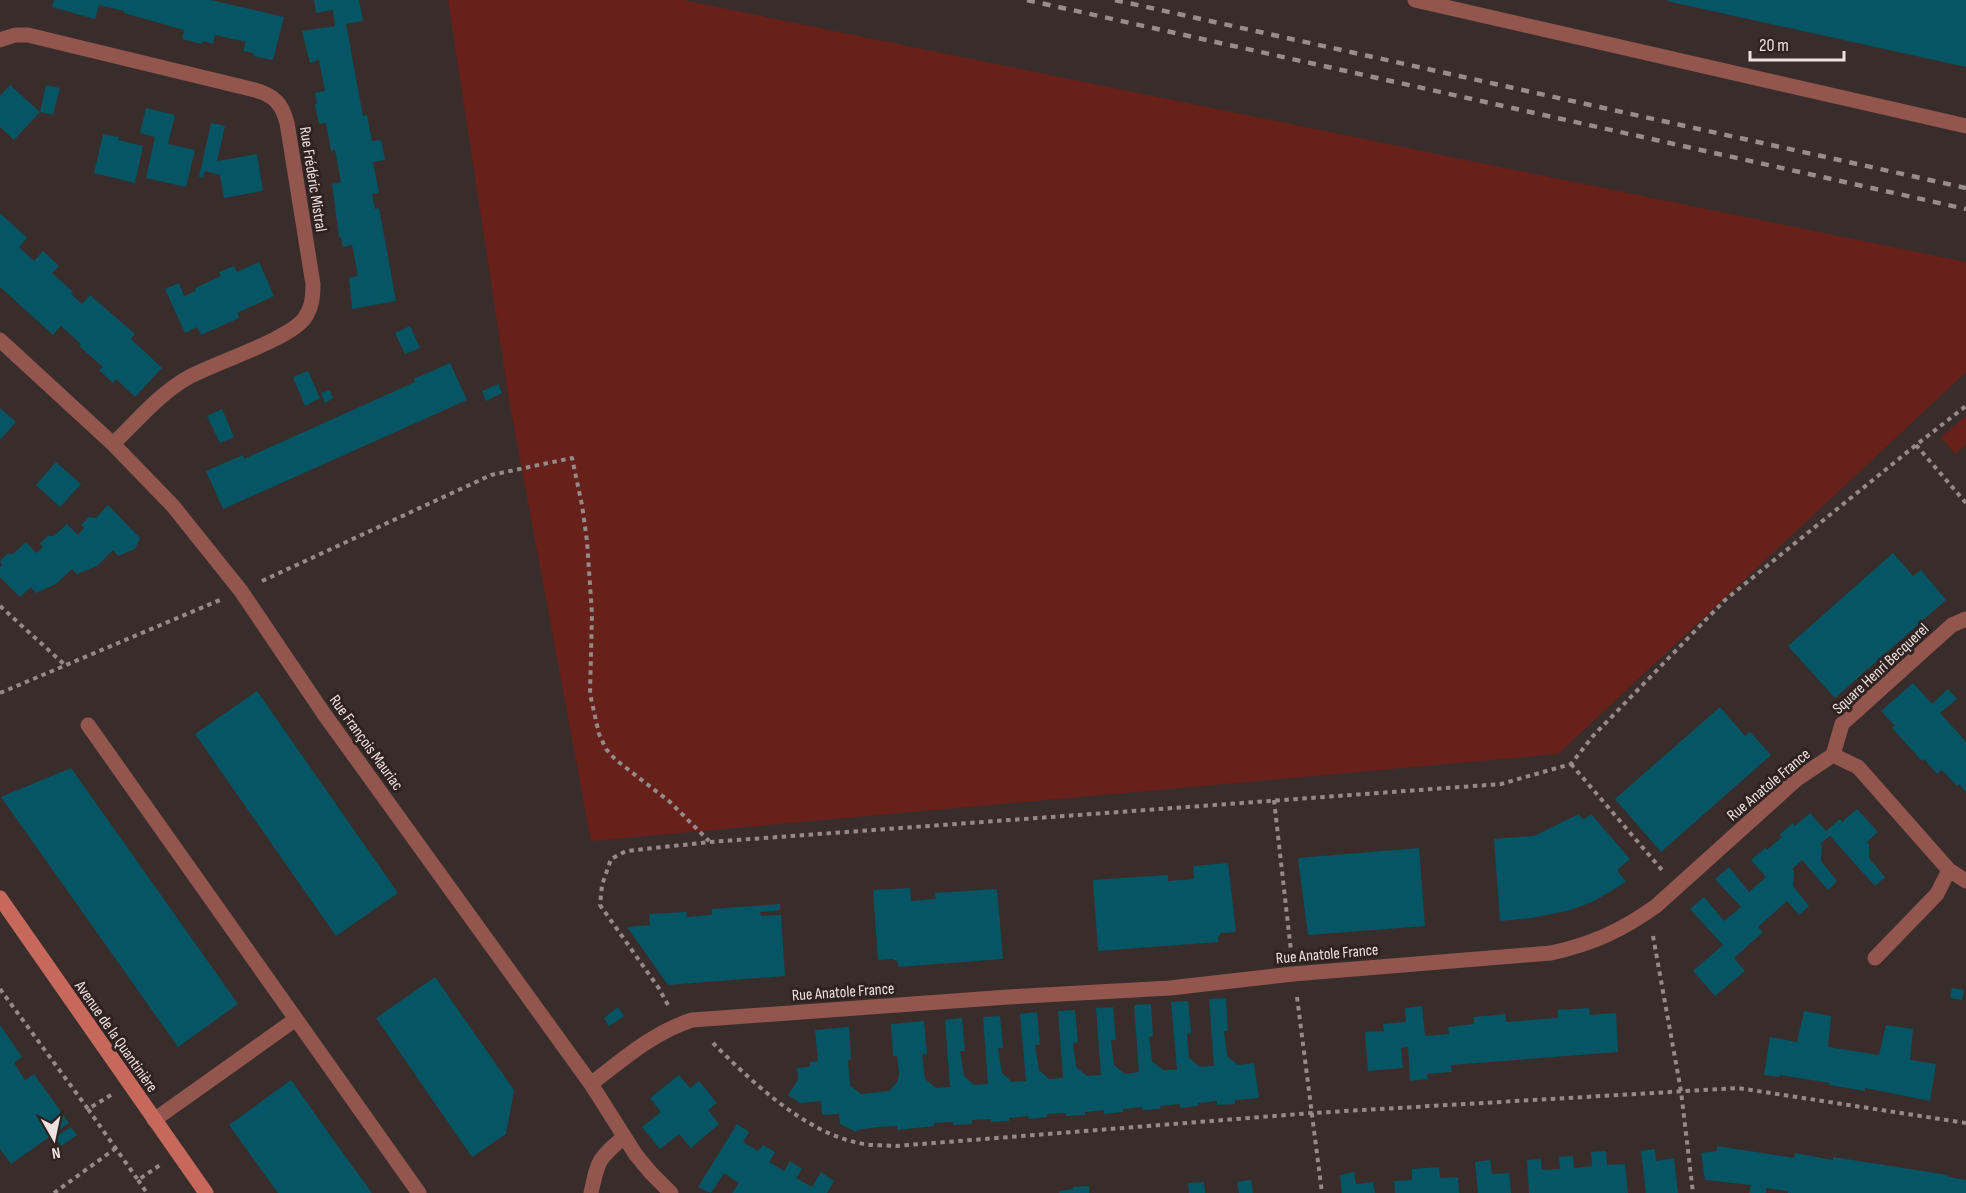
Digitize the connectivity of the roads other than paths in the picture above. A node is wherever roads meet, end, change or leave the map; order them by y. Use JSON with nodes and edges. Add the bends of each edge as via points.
{"nodes":[{"id":1,"x":1415,"y":0,"type":"edge"},
{"id":2,"x":0,"y":40,"type":"edge"},
{"id":3,"x":1966,"y":126,"type":"edge"},
{"id":4,"x":0,"y":340,"type":"edge"},
{"id":5,"x":113,"y":444,"type":"junction"},
{"id":6,"x":1966,"y":619,"type":"edge"},
{"id":7,"x":88,"y":725,"type":"dead end"},
{"id":8,"x":1833,"y":755,"type":"junction"},
{"id":9,"x":1949,"y":870,"type":"junction"},
{"id":10,"x":1966,"y":881,"type":"edge"},
{"id":11,"x":0,"y":898,"type":"edge"},
{"id":12,"x":1875,"y":958,"type":"dead end"},
{"id":13,"x":296,"y":1019,"type":"junction"},
{"id":14,"x":591,"y":1083,"type":"junction"},
{"id":15,"x":154,"y":1120,"type":"junction"},
{"id":16,"x":624,"y":1137,"type":"junction"},
{"id":17,"x":206,"y":1193,"type":"edge"},
{"id":18,"x":419,"y":1193,"type":"edge"},
{"id":19,"x":591,"y":1193,"type":"edge"},
{"id":20,"x":671,"y":1193,"type":"edge"}],
"edges":[{"from":1,"to":3,"type":"street"},
{"from":2,"to":5,"type":"street","name":"Rue Frédéric Mistral","via":[[28,35],[255,90],[267,93],[284,110],[313,284],[311,307],[289,332],[171,389]]},
{"from":4,"to":5,"type":"street","name":"Rue François Mauriac"},
{"from":5,"to":14,"type":"street","name":"Rue François Mauriac","via":[[173,506],[241,591],[324,714]]},
{"from":6,"to":8,"type":"street","name":"Square Henri Becquerel","via":[[1952,625],[1842,724]]},
{"from":7,"to":13,"type":"street"},
{"from":8,"to":9,"type":"street","name":"Rue Anatole France","via":[[1858,767]]},
{"from":8,"to":14,"type":"street","name":"Rue Anatole France","via":[[1797,779],[1656,906],[1632,923],[1580,946],[1551,953],[1170,988],[692,1020],[640,1046]]},
{"from":9,"to":10,"type":"street","name":"Rue Anatole France"},
{"from":9,"to":12,"type":"street","via":[[1937,894]]},
{"from":11,"to":15,"type":"street","name":"Avenue de la Quantinière"},
{"from":13,"to":15,"type":"street"},
{"from":13,"to":18,"type":"street"},
{"from":14,"to":16,"type":"street","name":"Rue François Mauriac"},
{"from":15,"to":17,"type":"street","name":"Avenue de la Quantinière"},
{"from":16,"to":19,"type":"street","via":[[603,1155]]},
{"from":16,"to":20,"type":"street","name":"Rue François Mauriac"}]}
